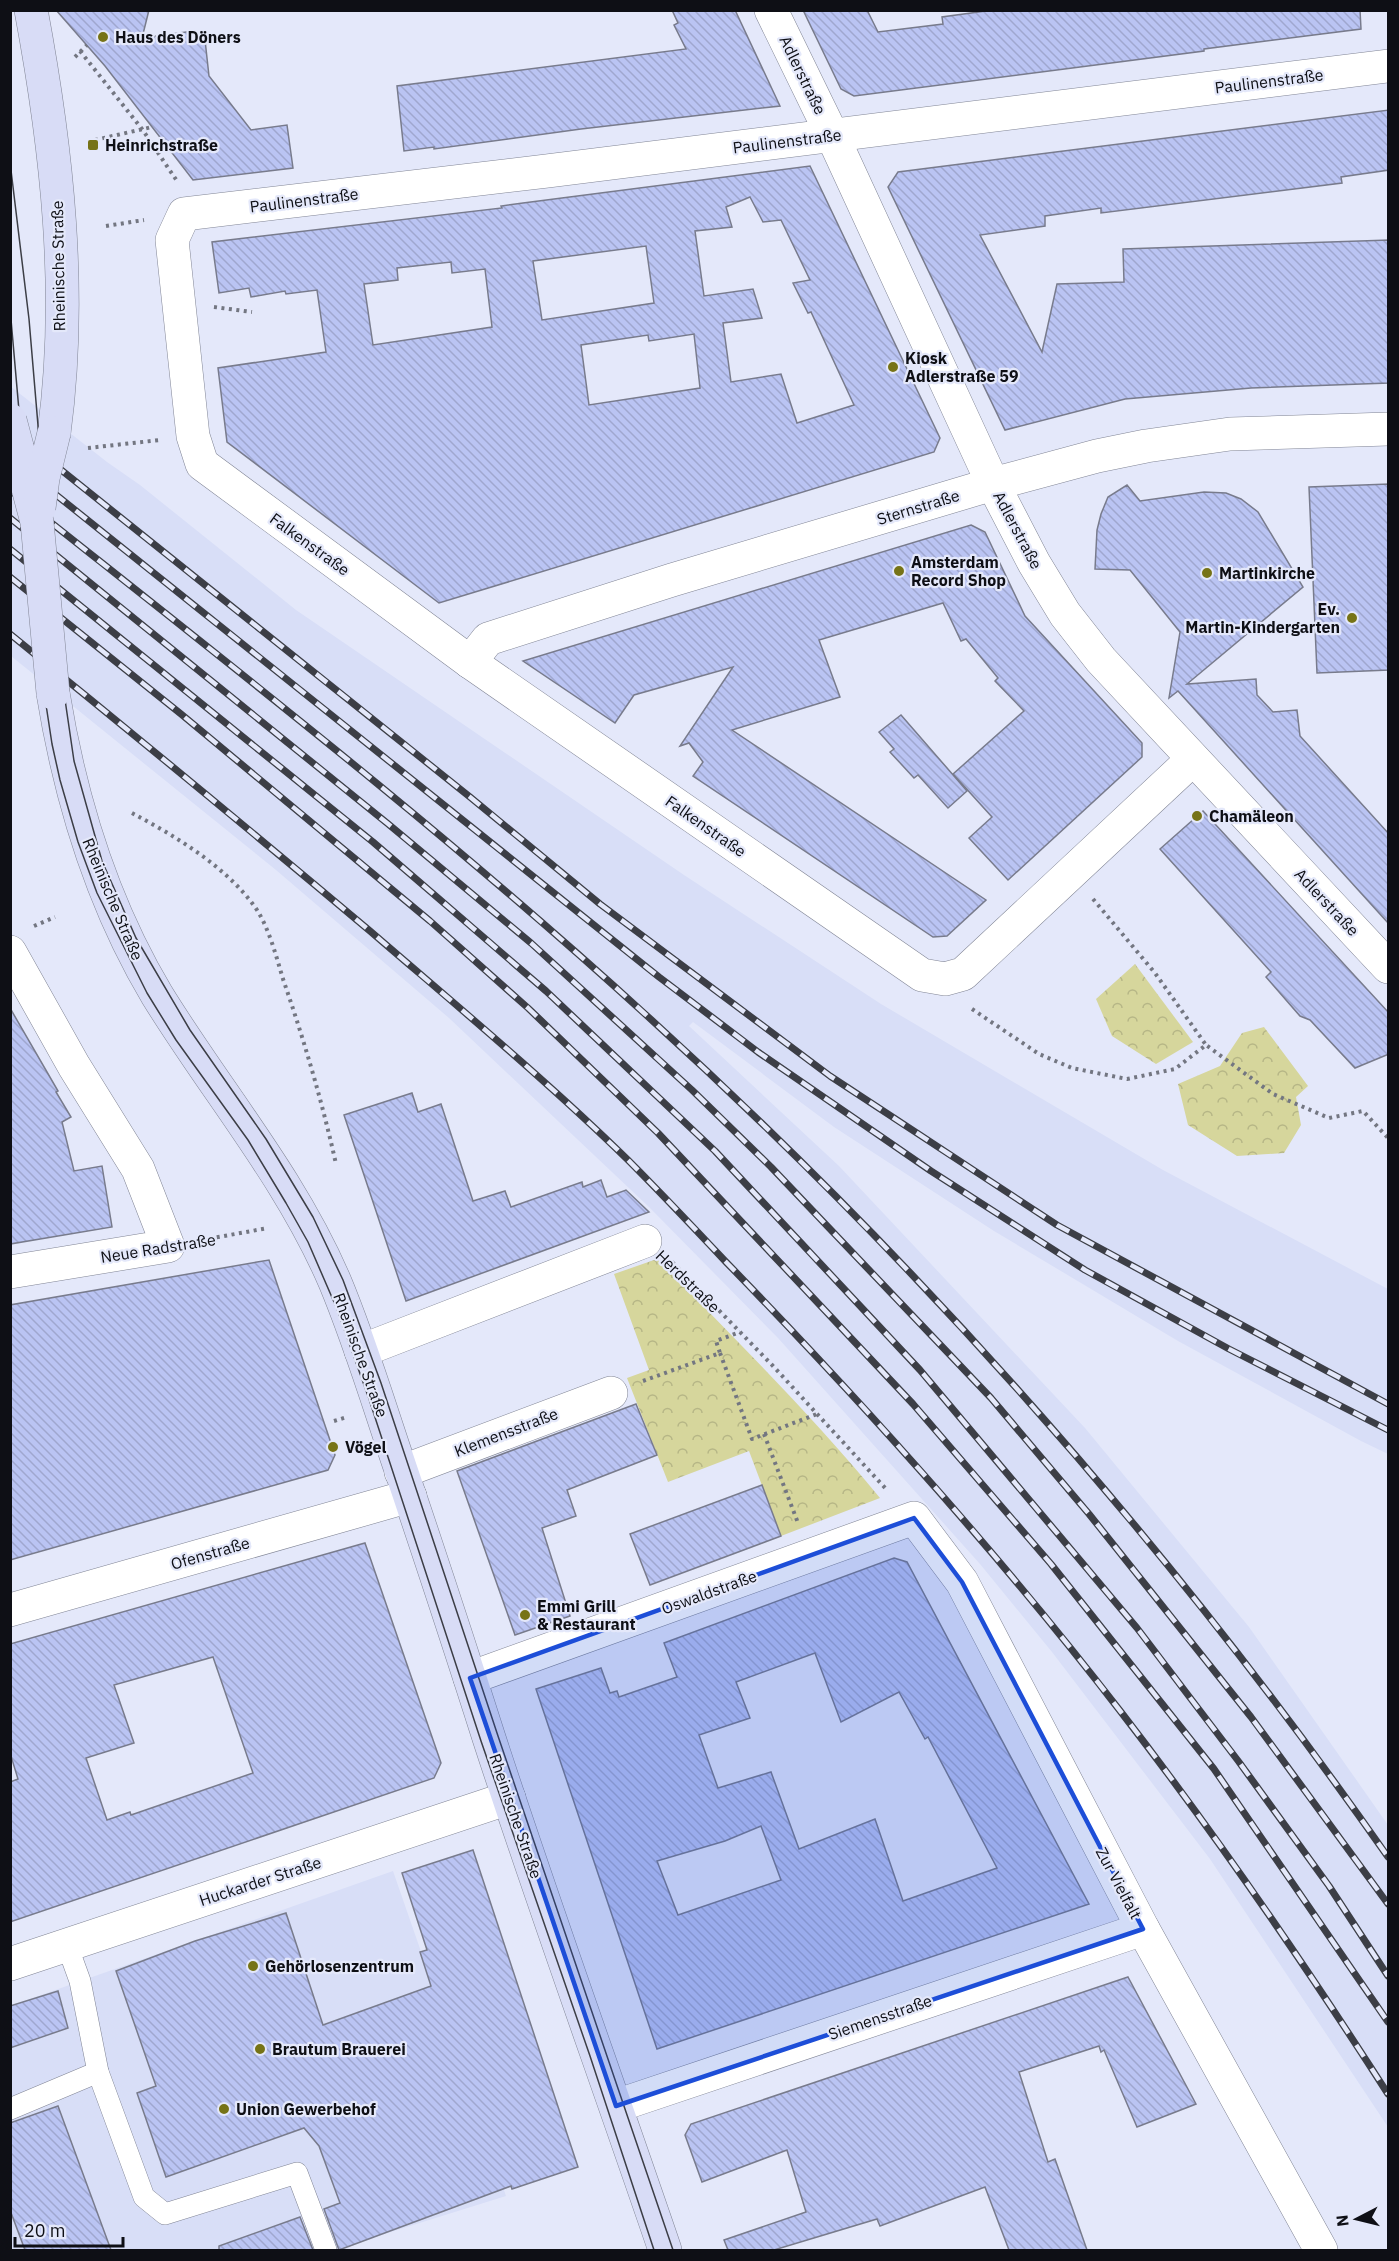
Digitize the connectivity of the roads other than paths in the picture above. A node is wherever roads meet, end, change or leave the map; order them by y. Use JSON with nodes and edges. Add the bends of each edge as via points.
{"nodes":[{"id":1,"x":31,"y":10,"type":"edge"},
{"id":2,"x":771,"y":10,"type":"edge"},
{"id":3,"x":1389,"y":66,"type":"edge"},
{"id":4,"x":832,"y":135,"type":"junction"},
{"id":5,"x":10,"y":420,"type":"edge"},
{"id":6,"x":1389,"y":429,"type":"edge"},
{"id":7,"x":198,"y":450,"type":"joint"},
{"id":8,"x":993,"y":484,"type":"junction"},
{"id":9,"x":37,"y":522,"type":"junction"},
{"id":10,"x":470,"y":662,"type":"junction"},
{"id":11,"x":1193,"y":759,"type":"junction"},
{"id":12,"x":10,"y":952,"type":"edge"},
{"id":13,"x":1389,"y":967,"type":"edge"},
{"id":14,"x":645,"y":1241,"type":"road end"},
{"id":15,"x":10,"y":1272,"type":"edge"},
{"id":16,"x":361,"y":1351,"type":"junction"},
{"id":17,"x":611,"y":1393,"type":"road end"},
{"id":18,"x":406,"y":1484,"type":"junction"},
{"id":19,"x":914,"y":1518,"type":"joint"},
{"id":20,"x":10,"y":1610,"type":"edge"},
{"id":21,"x":470,"y":1678,"type":"junction"},
{"id":22,"x":509,"y":1798,"type":"junction"},
{"id":23,"x":1143,"y":1929,"type":"junction"},
{"id":24,"x":67,"y":1945,"type":"junction"},
{"id":25,"x":10,"y":1964,"type":"edge"},
{"id":26,"x":98,"y":2072,"type":"junction"},
{"id":27,"x":616,"y":2106,"type":"junction"},
{"id":28,"x":10,"y":2109,"type":"edge"},
{"id":29,"x":326,"y":2250,"type":"edge"},
{"id":30,"x":665,"y":2250,"type":"edge"},
{"id":31,"x":1322,"y":2250,"type":"edge"}],
"edges":[{"from":1,"to":9,"type":"main road","name":"Rheinische Straße","bridge":true,"via":[[53,146],[62,283],[56,421]]},
{"from":2,"to":4,"type":"street","name":"Adlerstraße"},
{"from":3,"to":4,"type":"street","name":"Paulinenstraße"},
{"from":4,"to":7,"type":"street","name":"Paulinenstraße","via":[[184,214],[172,240]]},
{"from":4,"to":8,"type":"street","name":"Adlerstraße"},
{"from":5,"to":9,"type":"main road","name":"Rheinische Straße","bridge":true},
{"from":6,"to":8,"type":"street","name":"Sternstraße","via":[[1230,434],[1097,456]]},
{"from":7,"to":10,"type":"street","name":"Falkenstraße"},
{"from":8,"to":10,"type":"street","name":"Sternstraße","via":[[488,639]]},
{"from":8,"to":11,"type":"street","name":"Adlerstraße","via":[[1065,614],[1101,660]]},
{"from":9,"to":16,"type":"main road","name":"Rheinische Straße","bridge":true,"via":[[60,739],[95,863],[128,942],[156,993],[274,1168],[304,1221],[333,1278]]},
{"from":10,"to":11,"type":"street","name":"Falkenstraße","via":[[922,975],[945,979],[963,974]]},
{"from":11,"to":13,"type":"street","name":"Adlerstraße"},
{"from":12,"to":15,"type":"street","name":"Neue Radstraße","via":[[138,1169],[168,1246]]},
{"from":14,"to":16,"type":"street","name":"Herdstraße"},
{"from":16,"to":18,"type":"main road","name":"Rheinische Straße"},
{"from":17,"to":18,"type":"street","name":"Klemensstraße"},
{"from":18,"to":20,"type":"street","name":"Ofenstraße"},
{"from":18,"to":21,"type":"main road","name":"Rheinische Straße"},
{"from":19,"to":21,"type":"street","name":"Oswaldstraße"},
{"from":19,"to":23,"type":"street","name":"Zur Vielfalt","via":[[962,1582]]},
{"from":21,"to":22,"type":"main road","name":"Rheinische Straße"},
{"from":22,"to":24,"type":"street","name":"Huckarder Straße"},
{"from":22,"to":27,"type":"main road","name":"Rheinische Straße"},
{"from":23,"to":27,"type":"street","name":"Siemensstraße"},
{"from":23,"to":31,"type":"street","name":"Zur Vielfalt"},
{"from":24,"to":25,"type":"street","name":"Huckarder Straße"},
{"from":24,"to":26,"type":"lane","via":[[80,1981]]},
{"from":26,"to":28,"type":"lane"},
{"from":26,"to":29,"type":"lane","via":[[144,2197],[165,2214],[297,2173]]},
{"from":27,"to":30,"type":"main road","name":"Rheinische Straße"}]}
